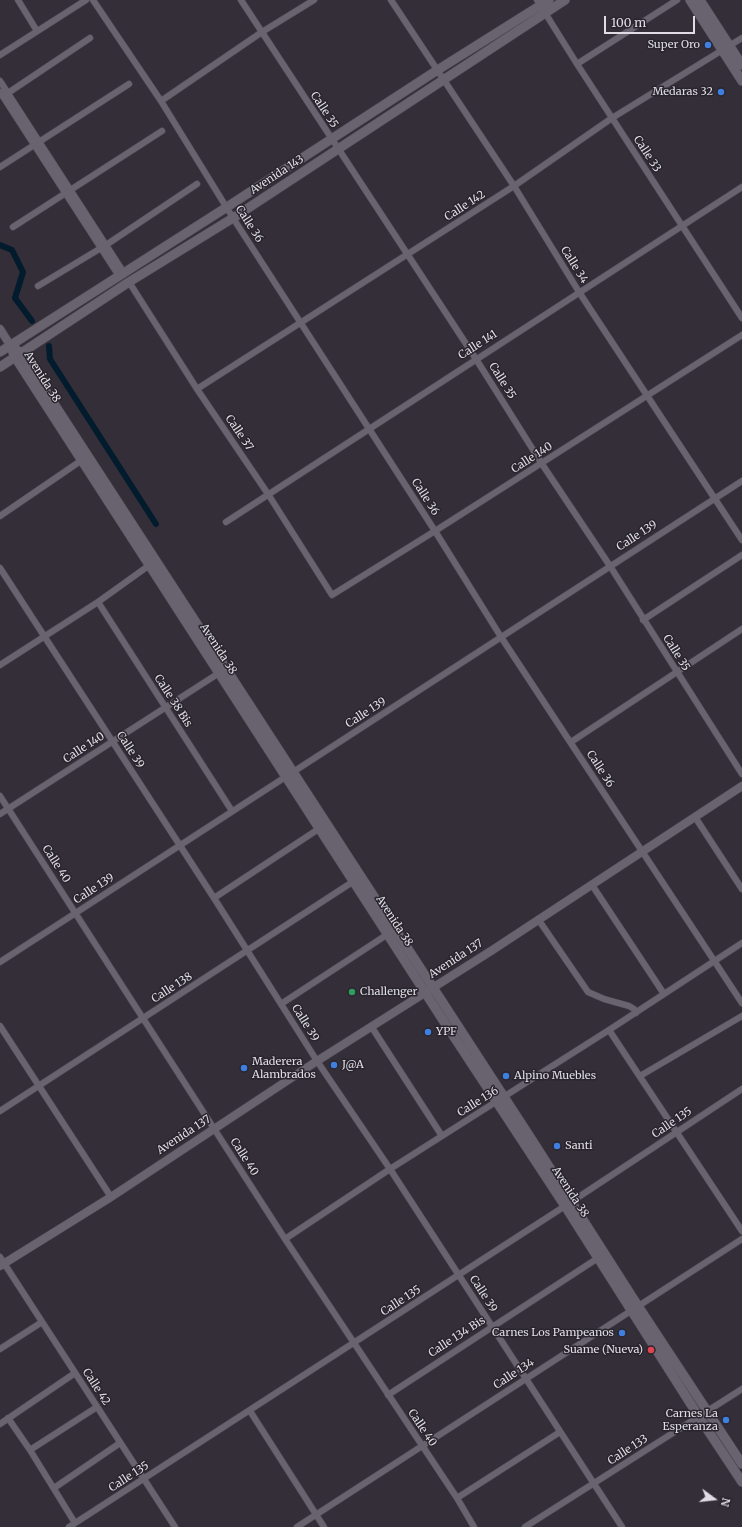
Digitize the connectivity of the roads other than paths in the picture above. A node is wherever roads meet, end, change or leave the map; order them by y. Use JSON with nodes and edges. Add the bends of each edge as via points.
{"nodes":[{"id":1,"x":18,"y":0,"type":"edge"},
{"id":2,"x":86,"y":0,"type":"edge"},
{"id":3,"x":93,"y":0,"type":"edge"},
{"id":4,"x":241,"y":0,"type":"edge"},
{"id":5,"x":314,"y":0,"type":"edge"},
{"id":6,"x":391,"y":0,"type":"edge"},
{"id":7,"x":549,"y":0,"type":"edge"},
{"id":8,"x":565,"y":0,"type":"edge"},
{"id":9,"x":677,"y":0,"type":"edge"},
{"id":10,"x":690,"y":0,"type":"edge"},
{"id":11,"x":700,"y":0,"type":"edge"},
{"id":12,"x":541,"y":6,"type":"edge"},
{"id":13,"x":37,"y":30,"type":"junction"},
{"id":14,"x":262,"y":32,"type":"junction"},
{"id":15,"x":90,"y":38,"type":"dead end"},
{"id":16,"x":742,"y":38,"type":"edge"},
{"id":17,"x":726,"y":48,"type":"junction"},
{"id":18,"x":0,"y":55,"type":"edge"},
{"id":19,"x":576,"y":64,"type":"junction"},
{"id":20,"x":742,"y":65,"type":"edge"},
{"id":21,"x":436,"y":70,"type":"junction"},
{"id":22,"x":443,"y":80,"type":"junction"},
{"id":23,"x":0,"y":81,"type":"edge"},
{"id":24,"x":742,"y":81,"type":"edge"},
{"id":25,"x":129,"y":84,"type":"dead end"},
{"id":26,"x":2,"y":95,"type":"edge"},
{"id":27,"x":161,"y":101,"type":"junction"},
{"id":28,"x":612,"y":118,"type":"junction"},
{"id":29,"x":162,"y":131,"type":"dead end"},
{"id":30,"x":331,"y":139,"type":"junction"},
{"id":31,"x":37,"y":143,"type":"junction"},
{"id":32,"x":339,"y":148,"type":"junction"},
{"id":33,"x":0,"y":167,"type":"edge"},
{"id":34,"x":197,"y":184,"type":"dead end"},
{"id":35,"x":514,"y":186,"type":"junction"},
{"id":36,"x":742,"y":187,"type":"edge"},
{"id":37,"x":68,"y":192,"type":"junction"},
{"id":38,"x":227,"y":207,"type":"junction"},
{"id":39,"x":233,"y":218,"type":"junction"},
{"id":40,"x":13,"y":227,"type":"dead end"},
{"id":41,"x":682,"y":227,"type":"junction"},
{"id":42,"x":103,"y":246,"type":"junction"},
{"id":43,"x":408,"y":255,"type":"junction"},
{"id":44,"x":122,"y":274,"type":"junction"},
{"id":45,"x":130,"y":282,"type":"junction"},
{"id":46,"x":38,"y":286,"type":"dead end"},
{"id":47,"x":579,"y":292,"type":"junction"},
{"id":48,"x":742,"y":318,"type":"edge"},
{"id":49,"x":301,"y":322,"type":"junction"},
{"id":50,"x":0,"y":329,"type":"edge"},
{"id":51,"x":742,"y":335,"type":"edge"},
{"id":52,"x":10,"y":346,"type":"junction"},
{"id":53,"x":0,"y":352,"type":"edge"},
{"id":54,"x":18,"y":355,"type":"junction"},
{"id":55,"x":476,"y":358,"type":"junction"},
{"id":56,"x":0,"y":367,"type":"edge"},
{"id":57,"x":197,"y":389,"type":"junction"},
{"id":58,"x":648,"y":395,"type":"junction"},
{"id":59,"x":370,"y":429,"type":"junction"},
{"id":60,"x":82,"y":460,"type":"junction"},
{"id":61,"x":542,"y":464,"type":"junction"},
{"id":62,"x":742,"y":481,"type":"edge"},
{"id":63,"x":268,"y":494,"type":"junction"},
{"id":64,"x":714,"y":498,"type":"junction"},
{"id":65,"x":0,"y":516,"type":"edge"},
{"id":66,"x":226,"y":522,"type":"dead end"},
{"id":67,"x":435,"y":532,"type":"junction"},
{"id":68,"x":742,"y":540,"type":"edge"},
{"id":69,"x":742,"y":555,"type":"edge"},
{"id":70,"x":153,"y":563,"type":"junction"},
{"id":71,"x":610,"y":566,"type":"junction"},
{"id":72,"x":0,"y":568,"type":"edge"},
{"id":73,"x":332,"y":595,"type":"joint"},
{"id":74,"x":98,"y":602,"type":"junction"},
{"id":75,"x":643,"y":620,"type":"junction"},
{"id":76,"x":742,"y":629,"type":"edge"},
{"id":77,"x":44,"y":637,"type":"junction"},
{"id":78,"x":501,"y":638,"type":"junction"},
{"id":79,"x":0,"y":665,"type":"edge"},
{"id":80,"x":676,"y":672,"type":"junction"},
{"id":81,"x":219,"y":673,"type":"junction"},
{"id":82,"x":165,"y":707,"type":"junction"},
{"id":83,"x":112,"y":742,"type":"junction"},
{"id":84,"x":570,"y":742,"type":"junction"},
{"id":85,"x":742,"y":774,"type":"edge"},
{"id":86,"x":290,"y":775,"type":"junction"},
{"id":87,"x":742,"y":786,"type":"edge"},
{"id":88,"x":0,"y":796,"type":"edge"},
{"id":89,"x":9,"y":809,"type":"junction"},
{"id":90,"x":232,"y":811,"type":"junction"},
{"id":91,"x":0,"y":814,"type":"edge"},
{"id":92,"x":695,"y":817,"type":"junction"},
{"id":93,"x":320,"y":828,"type":"junction"},
{"id":94,"x":179,"y":845,"type":"junction"},
{"id":95,"x":642,"y":852,"type":"junction"},
{"id":96,"x":354,"y":881,"type":"junction"},
{"id":97,"x":592,"y":885,"type":"junction"},
{"id":98,"x":742,"y":889,"type":"edge"},
{"id":99,"x":214,"y":898,"type":"junction"},
{"id":100,"x":76,"y":913,"type":"junction"},
{"id":101,"x":538,"y":919,"type":"junction"},
{"id":102,"x":388,"y":934,"type":"junction"},
{"id":103,"x":742,"y":942,"type":"edge"},
{"id":104,"x":247,"y":951,"type":"junction"},
{"id":105,"x":715,"y":961,"type":"junction"},
{"id":106,"x":0,"y":962,"type":"edge"},
{"id":107,"x":429,"y":990,"type":"junction"},
{"id":108,"x":664,"y":994,"type":"junction"},
{"id":109,"x":742,"y":1003,"type":"edge"},
{"id":110,"x":282,"y":1004,"type":"junction"},
{"id":111,"x":636,"y":1012,"type":"junction"},
{"id":112,"x":742,"y":1016,"type":"edge"},
{"id":113,"x":143,"y":1018,"type":"junction"},
{"id":114,"x":0,"y":1026,"type":"edge"},
{"id":115,"x":371,"y":1026,"type":"junction"},
{"id":116,"x":609,"y":1030,"type":"junction"},
{"id":117,"x":317,"y":1061,"type":"junction"},
{"id":118,"x":640,"y":1076,"type":"junction"},
{"id":119,"x":38,"y":1086,"type":"junction"},
{"id":120,"x":742,"y":1089,"type":"edge"},
{"id":121,"x":500,"y":1099,"type":"junction"},
{"id":122,"x":0,"y":1111,"type":"edge"},
{"id":123,"x":214,"y":1129,"type":"junction"},
{"id":124,"x":676,"y":1132,"type":"junction"},
{"id":125,"x":442,"y":1136,"type":"junction"},
{"id":126,"x":390,"y":1169,"type":"junction"},
{"id":127,"x":111,"y":1197,"type":"junction"},
{"id":128,"x":568,"y":1204,"type":"junction"},
{"id":129,"x":742,"y":1231,"type":"edge"},
{"id":130,"x":285,"y":1239,"type":"junction"},
{"id":131,"x":742,"y":1239,"type":"edge"},
{"id":132,"x":598,"y":1258,"type":"junction"},
{"id":133,"x":1,"y":1262,"type":"edge"},
{"id":134,"x":458,"y":1275,"type":"junction"},
{"id":135,"x":634,"y":1308,"type":"junction"},
{"id":136,"x":42,"y":1322,"type":"junction"},
{"id":137,"x":492,"y":1326,"type":"junction"},
{"id":138,"x":353,"y":1343,"type":"junction"},
{"id":139,"x":0,"y":1348,"type":"edge"},
{"id":140,"x":75,"y":1373,"type":"junction"},
{"id":141,"x":526,"y":1378,"type":"junction"},
{"id":142,"x":742,"y":1389,"type":"edge"},
{"id":143,"x":388,"y":1395,"type":"junction"},
{"id":144,"x":97,"y":1407,"type":"junction"},
{"id":145,"x":250,"y":1411,"type":"junction"},
{"id":146,"x":707,"y":1411,"type":"junction"},
{"id":147,"x":699,"y":1417,"type":"junction"},
{"id":148,"x":8,"y":1418,"type":"junction"},
{"id":149,"x":0,"y":1424,"type":"edge"},
{"id":150,"x":560,"y":1432,"type":"junction"},
{"id":151,"x":120,"y":1443,"type":"junction"},
{"id":152,"x":422,"y":1445,"type":"junction"},
{"id":153,"x":30,"y":1450,"type":"junction"},
{"id":154,"x":742,"y":1464,"type":"edge"},
{"id":155,"x":144,"y":1479,"type":"junction"},
{"id":156,"x":742,"y":1482,"type":"edge"},
{"id":157,"x":594,"y":1484,"type":"junction"},
{"id":158,"x":54,"y":1488,"type":"junction"},
{"id":159,"x":457,"y":1498,"type":"junction"},
{"id":160,"x":316,"y":1515,"type":"junction"},
{"id":161,"x":75,"y":1523,"type":"junction"},
{"id":162,"x":68,"y":1527,"type":"edge"},
{"id":163,"x":175,"y":1527,"type":"edge"},
{"id":164,"x":297,"y":1527,"type":"edge"},
{"id":165,"x":324,"y":1527,"type":"edge"},
{"id":166,"x":474,"y":1527,"type":"edge"},
{"id":167,"x":525,"y":1527,"type":"edge"},
{"id":168,"x":622,"y":1527,"type":"edge"}],
"edges":[{"from":1,"to":13,"type":"street"},
{"from":2,"to":13,"type":"street"},
{"from":3,"to":27,"type":"street","name":"Calle 36"},
{"from":4,"to":14,"type":"street","name":"Calle 35"},
{"from":5,"to":14,"type":"street"},
{"from":6,"to":21,"type":"street","name":"Calle 34"},
{"from":7,"to":12,"type":"main road","name":"Avenida 143"},
{"from":8,"to":12,"type":"main road","name":"Avenida 143"},
{"from":9,"to":19,"type":"street"},
{"from":10,"to":17,"type":"main road"},
{"from":11,"to":17,"type":"main road"},
{"from":12,"to":19,"type":"street","name":"Calle 33"},
{"from":12,"to":21,"type":"main road","name":"Avenida 143"},
{"from":12,"to":22,"type":"main road","name":"Avenida 143"},
{"from":13,"to":18,"type":"street"},
{"from":14,"to":27,"type":"street"},
{"from":14,"to":30,"type":"street","name":"Calle 35"},
{"from":15,"to":26,"type":"street"},
{"from":16,"to":17,"type":"street","name":"Calle 142"},
{"from":17,"to":20,"type":"main road"},
{"from":17,"to":24,"type":"main road"},
{"from":17,"to":28,"type":"street","name":"Calle 142"},
{"from":19,"to":28,"type":"street","name":"Calle 33"},
{"from":21,"to":22,"type":"street","name":"Calle 34"},
{"from":21,"to":30,"type":"main road","name":"Avenida 143"},
{"from":22,"to":32,"type":"main road","name":"Avenida 143"},
{"from":22,"to":35,"type":"street","name":"Calle 34"},
{"from":23,"to":26,"type":"street"},
{"from":25,"to":31,"type":"street"},
{"from":26,"to":31,"type":"street"},
{"from":27,"to":38,"type":"street","name":"Calle 36"},
{"from":28,"to":35,"type":"street","name":"Calle 142"},
{"from":28,"to":41,"type":"street","name":"Calle 33"},
{"from":29,"to":37,"type":"street"},
{"from":30,"to":32,"type":"street","name":"Calle 35"},
{"from":30,"to":38,"type":"main road","name":"Avenida 143"},
{"from":31,"to":33,"type":"street"},
{"from":31,"to":37,"type":"street"},
{"from":32,"to":39,"type":"main road","name":"Avenida 143"},
{"from":32,"to":43,"type":"street","name":"Calle 35"},
{"from":34,"to":42,"type":"street"},
{"from":35,"to":43,"type":"street","name":"Calle 142"},
{"from":35,"to":47,"type":"street","name":"Calle 34"},
{"from":36,"to":41,"type":"street","name":"Calle 141"},
{"from":37,"to":40,"type":"street"},
{"from":37,"to":42,"type":"street"},
{"from":38,"to":39,"type":"street","name":"Calle 36"},
{"from":38,"to":44,"type":"main road","name":"Avenida 143"},
{"from":39,"to":45,"type":"main road","name":"Avenida 143"},
{"from":39,"to":49,"type":"street","name":"Calle 36"},
{"from":41,"to":47,"type":"street","name":"Calle 141"},
{"from":41,"to":48,"type":"street","name":"Calle 33"},
{"from":42,"to":44,"type":"street"},
{"from":42,"to":46,"type":"street"},
{"from":43,"to":49,"type":"street","name":"Calle 142"},
{"from":43,"to":55,"type":"street","name":"Calle 35"},
{"from":44,"to":52,"type":"main road","name":"Avenida 143"},
{"from":45,"to":54,"type":"main road","name":"Avenida 143"},
{"from":45,"to":57,"type":"street","name":"Calle 37"},
{"from":47,"to":55,"type":"street","name":"Calle 141"},
{"from":47,"to":58,"type":"street","name":"Calle 34"},
{"from":49,"to":57,"type":"street","name":"Calle 142"},
{"from":49,"to":59,"type":"street","name":"Calle 36"},
{"from":50,"to":52,"type":"street"},
{"from":51,"to":58,"type":"street","name":"Calle 140"},
{"from":52,"to":53,"type":"main road","name":"Avenida 143"},
{"from":52,"to":54,"type":"main road","name":"Avenida 38"},
{"from":54,"to":56,"type":"main road","name":"Avenida 143"},
{"from":54,"to":60,"type":"main road","name":"Avenida 38"},
{"from":54,"to":70,"type":"main road","name":"Avenida 38"},
{"from":55,"to":59,"type":"street","name":"Calle 141"},
{"from":55,"to":61,"type":"street","name":"Calle 35"},
{"from":57,"to":63,"type":"street","name":"Calle 37"},
{"from":58,"to":61,"type":"street","name":"Calle 140"},
{"from":58,"to":64,"type":"street","name":"Calle 34"},
{"from":59,"to":63,"type":"street","name":"Calle 141"},
{"from":59,"to":67,"type":"street","name":"Calle 36"},
{"from":60,"to":65,"type":"street"},
{"from":60,"to":70,"type":"main road","name":"Avenida 38"},
{"from":61,"to":67,"type":"street","name":"Calle 140"},
{"from":61,"to":71,"type":"street","name":"Calle 35"},
{"from":62,"to":64,"type":"street","name":"Calle 139"},
{"from":63,"to":66,"type":"street","name":"Calle 141"},
{"from":63,"to":73,"type":"street","name":"Calle 37"},
{"from":64,"to":68,"type":"street","name":"Calle 34"},
{"from":64,"to":71,"type":"street","name":"Calle 139"},
{"from":67,"to":73,"type":"street","name":"Calle 140"},
{"from":67,"to":78,"type":"street","name":"Calle 36"},
{"from":69,"to":75,"type":"street"},
{"from":70,"to":74,"type":"street"},
{"from":70,"to":81,"type":"main road","name":"Avenida 38"},
{"from":70,"to":86,"type":"main road","name":"Avenida 38"},
{"from":71,"to":75,"type":"street","name":"Calle 35"},
{"from":71,"to":78,"type":"street","name":"Calle 139"},
{"from":72,"to":77,"type":"street","name":"Calle 39"},
{"from":74,"to":77,"type":"street"},
{"from":74,"to":82,"type":"street","name":"Calle 38 Bis"},
{"from":75,"to":80,"type":"street","name":"Calle 35"},
{"from":76,"to":80,"type":"street"},
{"from":77,"to":79,"type":"street"},
{"from":77,"to":83,"type":"street","name":"Calle 39"},
{"from":78,"to":84,"type":"street","name":"Calle 36"},
{"from":78,"to":86,"type":"street","name":"Calle 139"},
{"from":80,"to":84,"type":"street"},
{"from":80,"to":85,"type":"street","name":"Calle 35"},
{"from":81,"to":82,"type":"street","name":"Calle 140"},
{"from":81,"to":86,"type":"main road","name":"Avenida 38"},
{"from":82,"to":83,"type":"street","name":"Calle 140"},
{"from":82,"to":90,"type":"street","name":"Calle 38 Bis"},
{"from":83,"to":89,"type":"street","name":"Calle 140"},
{"from":83,"to":94,"type":"street","name":"Calle 39"},
{"from":84,"to":95,"type":"street","name":"Calle 36"},
{"from":86,"to":90,"type":"street","name":"Calle 139"},
{"from":86,"to":93,"type":"main road","name":"Avenida 38"},
{"from":86,"to":107,"type":"main road","name":"Avenida 38"},
{"from":87,"to":92,"type":"street","name":"Avenida 137"},
{"from":88,"to":89,"type":"street","name":"Calle 40"},
{"from":89,"to":91,"type":"street","name":"Calle 140"},
{"from":89,"to":100,"type":"street","name":"Calle 40"},
{"from":90,"to":94,"type":"street","name":"Calle 139"},
{"from":92,"to":95,"type":"street","name":"Avenida 137"},
{"from":92,"to":98,"type":"street"},
{"from":93,"to":96,"type":"main road","name":"Avenida 38"},
{"from":93,"to":99,"type":"street"},
{"from":94,"to":99,"type":"street","name":"Calle 39"},
{"from":94,"to":100,"type":"street","name":"Calle 139"},
{"from":95,"to":97,"type":"street","name":"Avenida 137"},
{"from":95,"to":105,"type":"street","name":"Calle 36"},
{"from":96,"to":102,"type":"main road","name":"Avenida 38"},
{"from":96,"to":104,"type":"street","name":"Calle 138"},
{"from":97,"to":101,"type":"street","name":"Avenida 137"},
{"from":97,"to":108,"type":"street"},
{"from":99,"to":104,"type":"street","name":"Calle 39"},
{"from":100,"to":106,"type":"street","name":"Calle 139"},
{"from":100,"to":113,"type":"street","name":"Calle 40"},
{"from":101,"to":107,"type":"street","name":"Avenida 137"},
{"from":101,"to":111,"type":"street","via":[[588,992],[629,1006]]},
{"from":102,"to":107,"type":"main road","name":"Avenida 38"},
{"from":102,"to":110,"type":"street"},
{"from":103,"to":105,"type":"street","name":"Calle 136"},
{"from":104,"to":110,"type":"street","name":"Calle 39"},
{"from":104,"to":113,"type":"street","name":"Calle 138"},
{"from":105,"to":108,"type":"street","name":"Calle 136"},
{"from":105,"to":109,"type":"street","name":"Calle 36"},
{"from":107,"to":115,"type":"street","name":"Avenida 137"},
{"from":107,"to":121,"type":"main road","name":"Avenida 38"},
{"from":108,"to":111,"type":"street","name":"Calle 136"},
{"from":110,"to":117,"type":"street","name":"Calle 39"},
{"from":111,"to":116,"type":"street","name":"Calle 136"},
{"from":112,"to":118,"type":"street"},
{"from":113,"to":119,"type":"street","name":"Calle 138"},
{"from":113,"to":123,"type":"street","name":"Calle 40"},
{"from":114,"to":119,"type":"street"},
{"from":115,"to":117,"type":"street","name":"Avenida 137"},
{"from":115,"to":125,"type":"street"},
{"from":116,"to":118,"type":"street"},
{"from":116,"to":121,"type":"street","name":"Calle 136"},
{"from":117,"to":123,"type":"street","name":"Avenida 137"},
{"from":117,"to":126,"type":"street","name":"Calle 39"},
{"from":118,"to":124,"type":"street"},
{"from":119,"to":122,"type":"street","name":"Calle 138"},
{"from":119,"to":127,"type":"street"},
{"from":120,"to":124,"type":"street","name":"Calle 135"},
{"from":121,"to":125,"type":"street","name":"Calle 136"},
{"from":121,"to":128,"type":"main road","name":"Avenida 38"},
{"from":123,"to":127,"type":"street","name":"Avenida 137"},
{"from":123,"to":130,"type":"street","name":"Calle 40"},
{"from":124,"to":128,"type":"street","name":"Calle 135"},
{"from":124,"to":129,"type":"street"},
{"from":125,"to":126,"type":"street","name":"Calle 136"},
{"from":126,"to":130,"type":"street","name":"Calle 136"},
{"from":126,"to":134,"type":"street","name":"Calle 39"},
{"from":127,"to":133,"type":"street","name":"Avenida 137"},
{"from":128,"to":132,"type":"main road","name":"Avenida 38"},
{"from":128,"to":134,"type":"street","name":"Calle 135"},
{"from":128,"to":135,"type":"main road","name":"Avenida 38"},
{"from":130,"to":138,"type":"street","name":"Calle 40"},
{"from":131,"to":135,"type":"street","name":"Calle 134"},
{"from":132,"to":135,"type":"main road","name":"Avenida 38"},
{"from":132,"to":137,"type":"street","name":"Calle 134 Bis"},
{"from":133,"to":136,"type":"street","name":"Calle 42"},
{"from":134,"to":137,"type":"street","name":"Calle 39"},
{"from":134,"to":138,"type":"street","name":"Calle 135"},
{"from":135,"to":141,"type":"street","name":"Calle 134"},
{"from":135,"to":146,"type":"main road","name":"Avenida 38"},
{"from":135,"to":147,"type":"main road","name":"Avenida 38"},
{"from":136,"to":139,"type":"street"},
{"from":136,"to":140,"type":"street","name":"Calle 42"},
{"from":137,"to":141,"type":"street","name":"Calle 39"},
{"from":137,"to":143,"type":"street","name":"Calle 134 Bis"},
{"from":138,"to":143,"type":"street","name":"Calle 40"},
{"from":138,"to":145,"type":"street","name":"Calle 135"},
{"from":140,"to":144,"type":"street","name":"Calle 42"},
{"from":140,"to":148,"type":"street"},
{"from":141,"to":150,"type":"street","name":"Calle 39"},
{"from":141,"to":152,"type":"street","name":"Calle 134"},
{"from":142,"to":146,"type":"street","name":"Calle 133"},
{"from":143,"to":152,"type":"street","name":"Calle 40"},
{"from":144,"to":151,"type":"street","name":"Calle 42"},
{"from":144,"to":153,"type":"street"},
{"from":145,"to":155,"type":"street","name":"Calle 135"},
{"from":145,"to":160,"type":"street"},
{"from":146,"to":147,"type":"street","name":"Calle 133"},
{"from":146,"to":154,"type":"main road","name":"Avenida 38"},
{"from":147,"to":156,"type":"main road","name":"Avenida 38"},
{"from":147,"to":157,"type":"street","name":"Calle 133"},
{"from":148,"to":149,"type":"street"},
{"from":148,"to":153,"type":"street"},
{"from":150,"to":157,"type":"street","name":"Calle 39"},
{"from":150,"to":159,"type":"street"},
{"from":151,"to":155,"type":"street","name":"Calle 42"},
{"from":151,"to":158,"type":"street"},
{"from":152,"to":159,"type":"street","name":"Calle 40"},
{"from":152,"to":160,"type":"street","name":"Calle 134"},
{"from":153,"to":158,"type":"street"},
{"from":155,"to":161,"type":"street","name":"Calle 135"},
{"from":155,"to":163,"type":"street","name":"Calle 42"},
{"from":157,"to":167,"type":"street","name":"Calle 133"},
{"from":157,"to":168,"type":"street","name":"Calle 39"},
{"from":158,"to":161,"type":"street"},
{"from":159,"to":166,"type":"street","name":"Calle 40"},
{"from":160,"to":164,"type":"street","name":"Calle 134"},
{"from":160,"to":165,"type":"street"},
{"from":161,"to":162,"type":"street","name":"Calle 135"}]}
